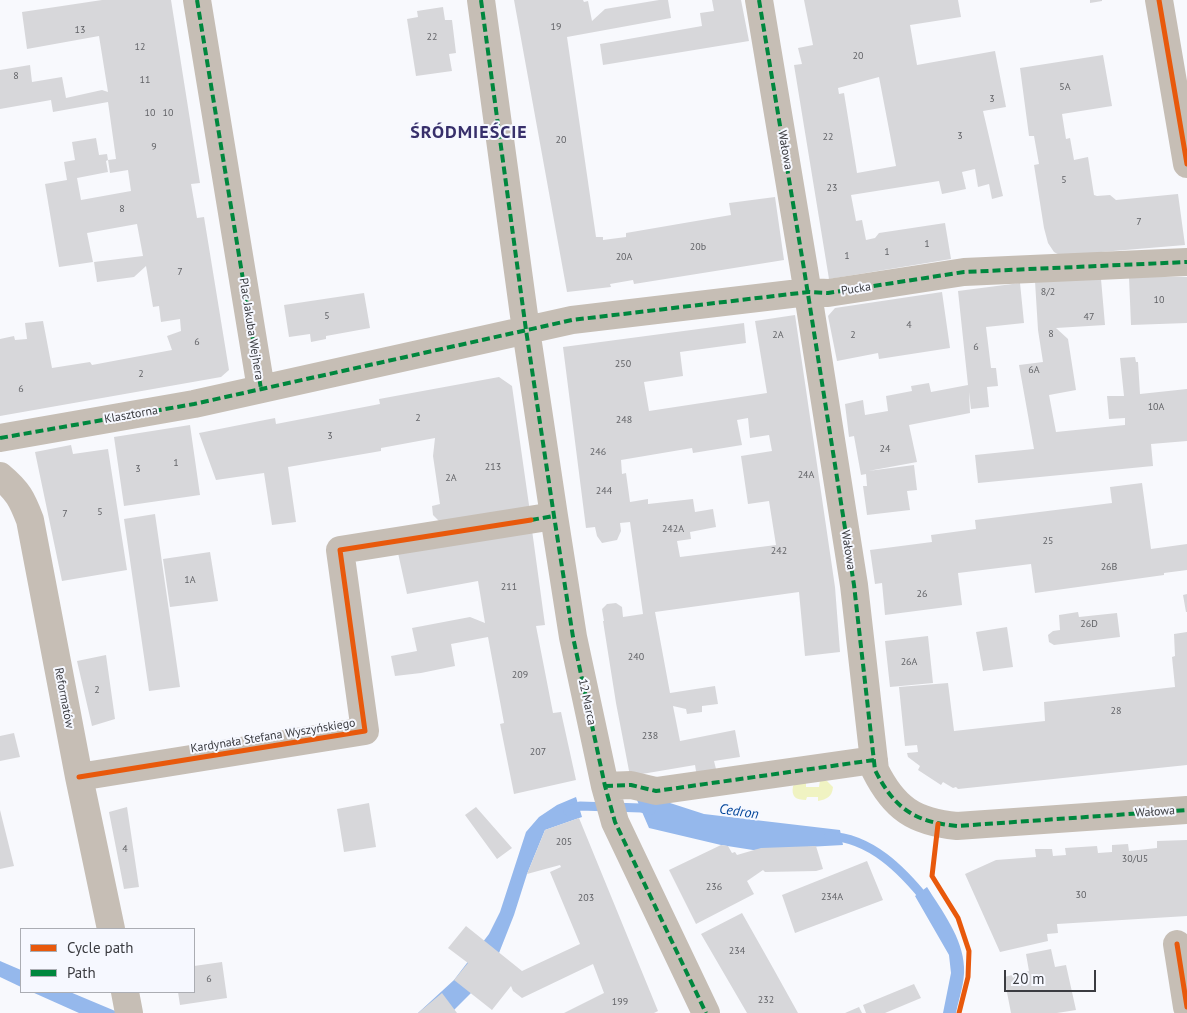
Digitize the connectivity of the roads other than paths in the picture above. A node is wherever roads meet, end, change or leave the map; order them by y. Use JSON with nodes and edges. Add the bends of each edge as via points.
{"nodes":[{"id":1,"x":198,"y":0,"type":"edge"},
{"id":2,"x":481,"y":0,"type":"edge"},
{"id":3,"x":759,"y":0,"type":"edge"},
{"id":4,"x":1159,"y":0,"type":"edge"},
{"id":5,"x":1187,"y":164,"type":"edge"},
{"id":6,"x":1187,"y":262,"type":"edge"},
{"id":7,"x":808,"y":292,"type":"junction"},
{"id":8,"x":526,"y":330,"type":"junction"},
{"id":9,"x":261,"y":389,"type":"junction"},
{"id":10,"x":0,"y":438,"type":"edge"},
{"id":11,"x":0,"y":476,"type":"edge"},
{"id":12,"x":542,"y":518,"type":"junction"},
{"id":13,"x":874,"y":760,"type":"junction"},
{"id":14,"x":79,"y":777,"type":"junction"},
{"id":15,"x":604,"y":786,"type":"junction"},
{"id":16,"x":1187,"y":810,"type":"edge"},
{"id":17,"x":111,"y":928,"type":"edge"},
{"id":18,"x":1177,"y":944,"type":"dead end"},
{"id":19,"x":1187,"y":1007,"type":"edge"},
{"id":20,"x":706,"y":1013,"type":"edge"}],
"edges":[{"from":1,"to":9,"type":"street","name":"Plac Jakuba Wejhera"},
{"from":2,"to":8,"type":"street"},
{"from":3,"to":7,"type":"street","name":"Wałowa"},
{"from":4,"to":5,"type":"street"},
{"from":6,"to":7,"type":"street","name":"Pucka","via":[[964,272],[828,293]]},
{"from":7,"to":8,"type":"street","name":"Pucka","via":[[572,320]]},
{"from":7,"to":13,"type":"street","name":"Wałowa","via":[[854,585]]},
{"from":8,"to":9,"type":"street","name":"Plac Jakuba Wejhera"},
{"from":8,"to":12,"type":"street","name":"12 Marca","via":[[532,371]]},
{"from":9,"to":10,"type":"street","name":"Klasztorna"},
{"from":11,"to":14,"type":"street","name":"Reformatów","via":[[14,487],[30,520]]},
{"from":12,"to":14,"type":"street","name":"Kardynała Stefana Wyszyńskiego","via":[[340,550],[365,731]]},
{"from":12,"to":15,"type":"street","name":"12 Marca","via":[[573,637]]},
{"from":13,"to":15,"type":"street","via":[[656,791],[631,785]]},
{"from":13,"to":16,"type":"street","name":"Wałowa","via":[[875,770],[894,801],[923,820],[938,824],[957,826]]},
{"from":14,"to":17,"type":"street","name":"Reformatów"},
{"from":15,"to":20,"type":"street","name":"12 Marca","via":[[615,822]]},
{"from":18,"to":19,"type":"street"}]}
